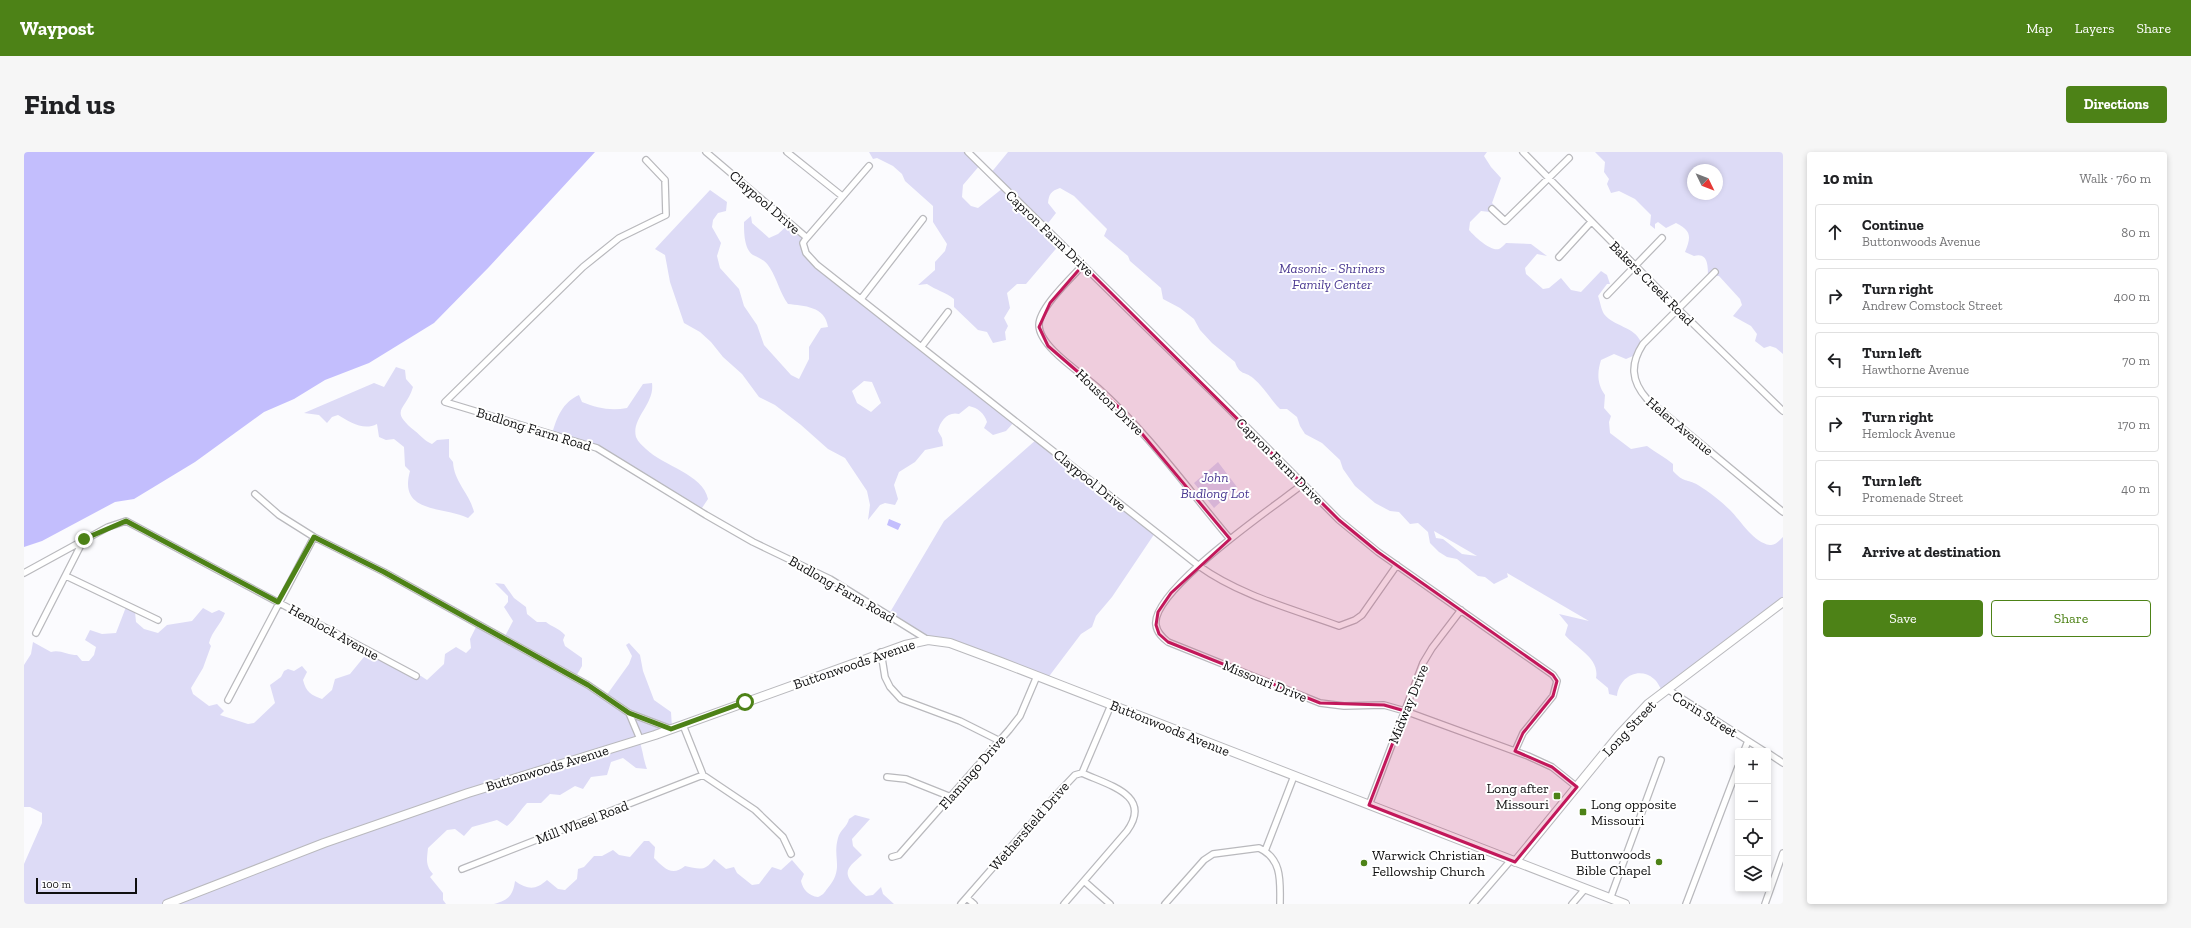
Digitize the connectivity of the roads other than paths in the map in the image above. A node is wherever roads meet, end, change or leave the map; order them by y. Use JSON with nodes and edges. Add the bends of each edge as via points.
{"nodes":[{"id":1,"x":706,"y":152,"type":"edge"},
{"id":2,"x":786,"y":152,"type":"edge"},
{"id":3,"x":968,"y":152,"type":"edge"},
{"id":4,"x":1523,"y":152,"type":"edge"},
{"id":5,"x":1569,"y":158,"type":"dead end"},
{"id":6,"x":646,"y":160,"type":"dead end"},
{"id":7,"x":869,"y":166,"type":"dead end"},
{"id":8,"x":1548,"y":177,"type":"junction"},
{"id":9,"x":842,"y":196,"type":"junction"},
{"id":10,"x":1492,"y":209,"type":"dead end"},
{"id":11,"x":923,"y":219,"type":"dead end"},
{"id":12,"x":1591,"y":222,"type":"junction"},
{"id":13,"x":1662,"y":238,"type":"dead end"},
{"id":14,"x":806,"y":239,"type":"junction"},
{"id":15,"x":1559,"y":257,"type":"dead end"},
{"id":16,"x":1083,"y":265,"type":"junction"},
{"id":17,"x":1633,"y":265,"type":"junction"},
{"id":18,"x":1715,"y":272,"type":"dead end"},
{"id":19,"x":1606,"y":295,"type":"dead end"},
{"id":20,"x":861,"y":299,"type":"junction"},
{"id":21,"x":1678,"y":309,"type":"junction"},
{"id":22,"x":948,"y":312,"type":"dead end"},
{"id":23,"x":922,"y":346,"type":"junction"},
{"id":24,"x":1783,"y":411,"type":"edge"},
{"id":25,"x":1302,"y":484,"type":"junction"},
{"id":26,"x":255,"y":494,"type":"dead end"},
{"id":27,"x":1783,"y":512,"type":"edge"},
{"id":28,"x":314,"y":537,"type":"junction"},
{"id":29,"x":84,"y":539,"type":"junction"},
{"id":30,"x":1230,"y":539,"type":"junction"},
{"id":31,"x":1397,"y":565,"type":"junction"},
{"id":32,"x":1198,"y":566,"type":"junction"},
{"id":33,"x":24,"y":573,"type":"edge"},
{"id":34,"x":66,"y":576,"type":"junction"},
{"id":35,"x":278,"y":602,"type":"junction"},
{"id":36,"x":1783,"y":602,"type":"edge"},
{"id":37,"x":1461,"y":610,"type":"junction"},
{"id":38,"x":158,"y":620,"type":"dead end"},
{"id":39,"x":36,"y":633,"type":"dead end"},
{"id":40,"x":928,"y":640,"type":"junction"},
{"id":41,"x":881,"y":652,"type":"junction"},
{"id":42,"x":416,"y":676,"type":"dead end"},
{"id":43,"x":1037,"y":676,"type":"junction"},
{"id":44,"x":1667,"y":690,"type":"junction"},
{"id":45,"x":228,"y":700,"type":"dead end"},
{"id":46,"x":1111,"y":704,"type":"junction"},
{"id":47,"x":1405,"y":711,"type":"junction"},
{"id":48,"x":629,"y":713,"type":"junction"},
{"id":49,"x":683,"y":725,"type":"junction"},
{"id":50,"x":671,"y":729,"type":"junction"},
{"id":51,"x":640,"y":739,"type":"junction"},
{"id":52,"x":1000,"y":741,"type":"junction"},
{"id":53,"x":1748,"y":741,"type":"junction"},
{"id":54,"x":1745,"y":748,"type":"edge"},
{"id":55,"x":1759,"y":748,"type":"edge"},
{"id":56,"x":1515,"y":751,"type":"junction"},
{"id":57,"x":1771,"y":755,"type":"edge"},
{"id":58,"x":1661,"y":760,"type":"dead end"},
{"id":59,"x":1783,"y":763,"type":"edge"},
{"id":60,"x":1082,"y":773,"type":"junction"},
{"id":61,"x":703,"y":775,"type":"junction"},
{"id":62,"x":1294,"y":776,"type":"junction"},
{"id":63,"x":1735,"y":776,"type":"edge"},
{"id":64,"x":887,"y":777,"type":"dead end"},
{"id":65,"x":1577,"y":787,"type":"junction"},
{"id":66,"x":951,"y":797,"type":"junction"},
{"id":67,"x":1369,"y":805,"type":"junction"},
{"id":68,"x":1265,"y":851,"type":"junction"},
{"id":69,"x":1783,"y":853,"type":"edge"},
{"id":70,"x":791,"y":854,"type":"dead end"},
{"id":71,"x":892,"y":857,"type":"dead end"},
{"id":72,"x":1513,"y":861,"type":"junction"},
{"id":73,"x":462,"y":869,"type":"dead end"},
{"id":74,"x":1084,"y":881,"type":"junction"},
{"id":75,"x":1585,"y":889,"type":"junction"},
{"id":76,"x":967,"y":898,"type":"junction"},
{"id":77,"x":1610,"y":899,"type":"junction"},
{"id":78,"x":167,"y":904,"type":"edge"},
{"id":79,"x":961,"y":904,"type":"edge"},
{"id":80,"x":974,"y":904,"type":"edge"},
{"id":81,"x":1064,"y":904,"type":"edge"},
{"id":82,"x":1110,"y":904,"type":"edge"},
{"id":83,"x":1165,"y":904,"type":"edge"},
{"id":84,"x":1280,"y":904,"type":"edge"},
{"id":85,"x":1473,"y":904,"type":"edge"},
{"id":86,"x":1572,"y":904,"type":"edge"},
{"id":87,"x":1625,"y":904,"type":"edge"},
{"id":88,"x":1686,"y":904,"type":"edge"},
{"id":89,"x":1765,"y":904,"type":"edge"}],
"edges":[{"from":1,"to":14,"type":"street","name":"Claypool Drive"},
{"from":2,"to":9,"type":"street"},
{"from":3,"to":16,"type":"street","name":"Capron Farm Drive"},
{"from":4,"to":8,"type":"street","name":"Bakers Creek Road"},
{"from":5,"to":8,"type":"street"},
{"from":6,"to":40,"type":"street","name":"Budlong Farm Road","via":[[665,180],[666,215],[619,238],[583,267],[445,402],[597,448],[753,542],[830,579]]},
{"from":7,"to":9,"type":"street"},
{"from":8,"to":10,"type":"street","via":[[1505,220]]},
{"from":8,"to":12,"type":"street","name":"Bakers Creek Road"},
{"from":9,"to":14,"type":"street"},
{"from":11,"to":20,"type":"street"},
{"from":12,"to":15,"type":"street"},
{"from":12,"to":17,"type":"street","name":"Bakers Creek Road"},
{"from":13,"to":17,"type":"street"},
{"from":14,"to":20,"type":"street","name":"Claypool Drive","via":[[803,243],[806,253],[817,265]]},
{"from":16,"to":25,"type":"street","name":"Capron Farm Drive"},
{"from":16,"to":30,"type":"street","name":"Houston Drive","via":[[1050,303],[1040,319],[1041,334],[1048,346],[1098,388],[1142,432]]},
{"from":17,"to":19,"type":"street"},
{"from":17,"to":21,"type":"street","name":"Bakers Creek Road"},
{"from":18,"to":21,"type":"street","name":"Helen Avenue"},
{"from":20,"to":23,"type":"street","name":"Claypool Drive"},
{"from":21,"to":24,"type":"street","name":"Bakers Creek Road"},
{"from":21,"to":27,"type":"street","name":"Helen Avenue","via":[[1636,354],[1633,374],[1640,392]]},
{"from":22,"to":23,"type":"street"},
{"from":23,"to":32,"type":"street","name":"Claypool Drive"},
{"from":25,"to":30,"type":"street","name":"Missouri Drive"},
{"from":25,"to":31,"type":"street","name":"Capron Farm Drive","via":[[1339,520]]},
{"from":26,"to":28,"type":"street","via":[[279,515]]},
{"from":28,"to":35,"type":"street"},
{"from":28,"to":48,"type":"street","via":[[384,572],[568,674]]},
{"from":29,"to":33,"type":"street"},
{"from":29,"to":34,"type":"street"},
{"from":29,"to":35,"type":"street","name":"Hemlock Avenue","via":[[126,521]]},
{"from":30,"to":32,"type":"street","name":"Missouri Drive"},
{"from":31,"to":32,"type":"street","name":"Claypool Drive","via":[[1362,615],[1339,626],[1215,578]]},
{"from":31,"to":37,"type":"street","name":"Capron Farm Drive"},
{"from":32,"to":47,"type":"street","name":"Missouri Drive","via":[[1174,589],[1158,612],[1156,625],[1159,634],[1168,642],[1320,703],[1344,706],[1384,705]]},
{"from":34,"to":38,"type":"street"},
{"from":34,"to":39,"type":"street"},
{"from":35,"to":42,"type":"street","name":"Hemlock Avenue"},
{"from":35,"to":45,"type":"street"},
{"from":36,"to":44,"type":"street","name":"Long Street"},
{"from":37,"to":47,"type":"street","name":"Midway Drive","via":[[1423,663]]},
{"from":37,"to":56,"type":"street","name":"Capron Farm Drive","via":[[1543,666],[1557,681],[1553,696],[1523,733]]},
{"from":40,"to":41,"type":"street","name":"Buttonwoods Avenue"},
{"from":40,"to":43,"type":"street","name":"Buttonwoods Avenue","via":[[950,644]]},
{"from":41,"to":49,"type":"street","name":"Buttonwoods Avenue"},
{"from":41,"to":52,"type":"street","via":[[885,677],[901,699],[960,721]]},
{"from":43,"to":46,"type":"street","name":"Buttonwoods Avenue"},
{"from":43,"to":52,"type":"street","name":"Flamingo Drive","via":[[1020,716]]},
{"from":44,"to":53,"type":"street","name":"Corin Street"},
{"from":44,"to":65,"type":"street","name":"Long Street","via":[[1648,704],[1619,735]]},
{"from":46,"to":60,"type":"street","name":"Wethersfield Drive"},
{"from":46,"to":62,"type":"street","name":"Buttonwoods Avenue"},
{"from":47,"to":56,"type":"street","name":"Missouri Drive"},
{"from":47,"to":67,"type":"street","name":"Midway Drive"},
{"from":48,"to":50,"type":"street"},
{"from":48,"to":51,"type":"street"},
{"from":49,"to":50,"type":"street","name":"Buttonwoods Avenue"},
{"from":49,"to":61,"type":"street"},
{"from":50,"to":51,"type":"street","name":"Buttonwoods Avenue"},
{"from":51,"to":78,"type":"street","name":"Buttonwoods Avenue","via":[[468,793],[324,843]]},
{"from":52,"to":66,"type":"street","name":"Flamingo Drive"},
{"from":53,"to":54,"type":"street"},
{"from":53,"to":55,"type":"street","name":"Corin Street"},
{"from":56,"to":65,"type":"street","name":"Missouri Drive","via":[[1552,768]]},
{"from":57,"to":59,"type":"street"},
{"from":58,"to":77,"type":"street"},
{"from":60,"to":74,"type":"street","via":[[1125,794],[1131,799],[1136,811],[1127,831]]},
{"from":60,"to":76,"type":"street","name":"Wethersfield Drive","via":[[1075,775],[1058,793]]},
{"from":61,"to":70,"type":"street","via":[[754,810],[783,837]]},
{"from":61,"to":73,"type":"street","name":"Mill Wheel Road"},
{"from":62,"to":67,"type":"street","name":"Buttonwoods Avenue"},
{"from":62,"to":68,"type":"street"},
{"from":63,"to":88,"type":"street"},
{"from":64,"to":66,"type":"street","via":[[906,779]]},
{"from":65,"to":72,"type":"street","name":"Long Street"},
{"from":66,"to":71,"type":"street","name":"Flamingo Drive","via":[[899,855]]},
{"from":67,"to":72,"type":"street","name":"Buttonwoods Avenue"},
{"from":68,"to":83,"type":"street","via":[[1259,848],[1213,854],[1204,860]]},
{"from":68,"to":84,"type":"street","via":[[1272,858],[1281,878]]},
{"from":69,"to":89,"type":"street"},
{"from":72,"to":75,"type":"street","name":"Buttonwoods Avenue"},
{"from":72,"to":85,"type":"street"},
{"from":74,"to":81,"type":"street"},
{"from":74,"to":82,"type":"street"},
{"from":75,"to":77,"type":"street","name":"Buttonwoods Avenue"},
{"from":75,"to":86,"type":"street"},
{"from":76,"to":79,"type":"street","name":"Wethersfield Drive"},
{"from":76,"to":80,"type":"street"},
{"from":77,"to":87,"type":"street","name":"Buttonwoods Avenue"}]}
